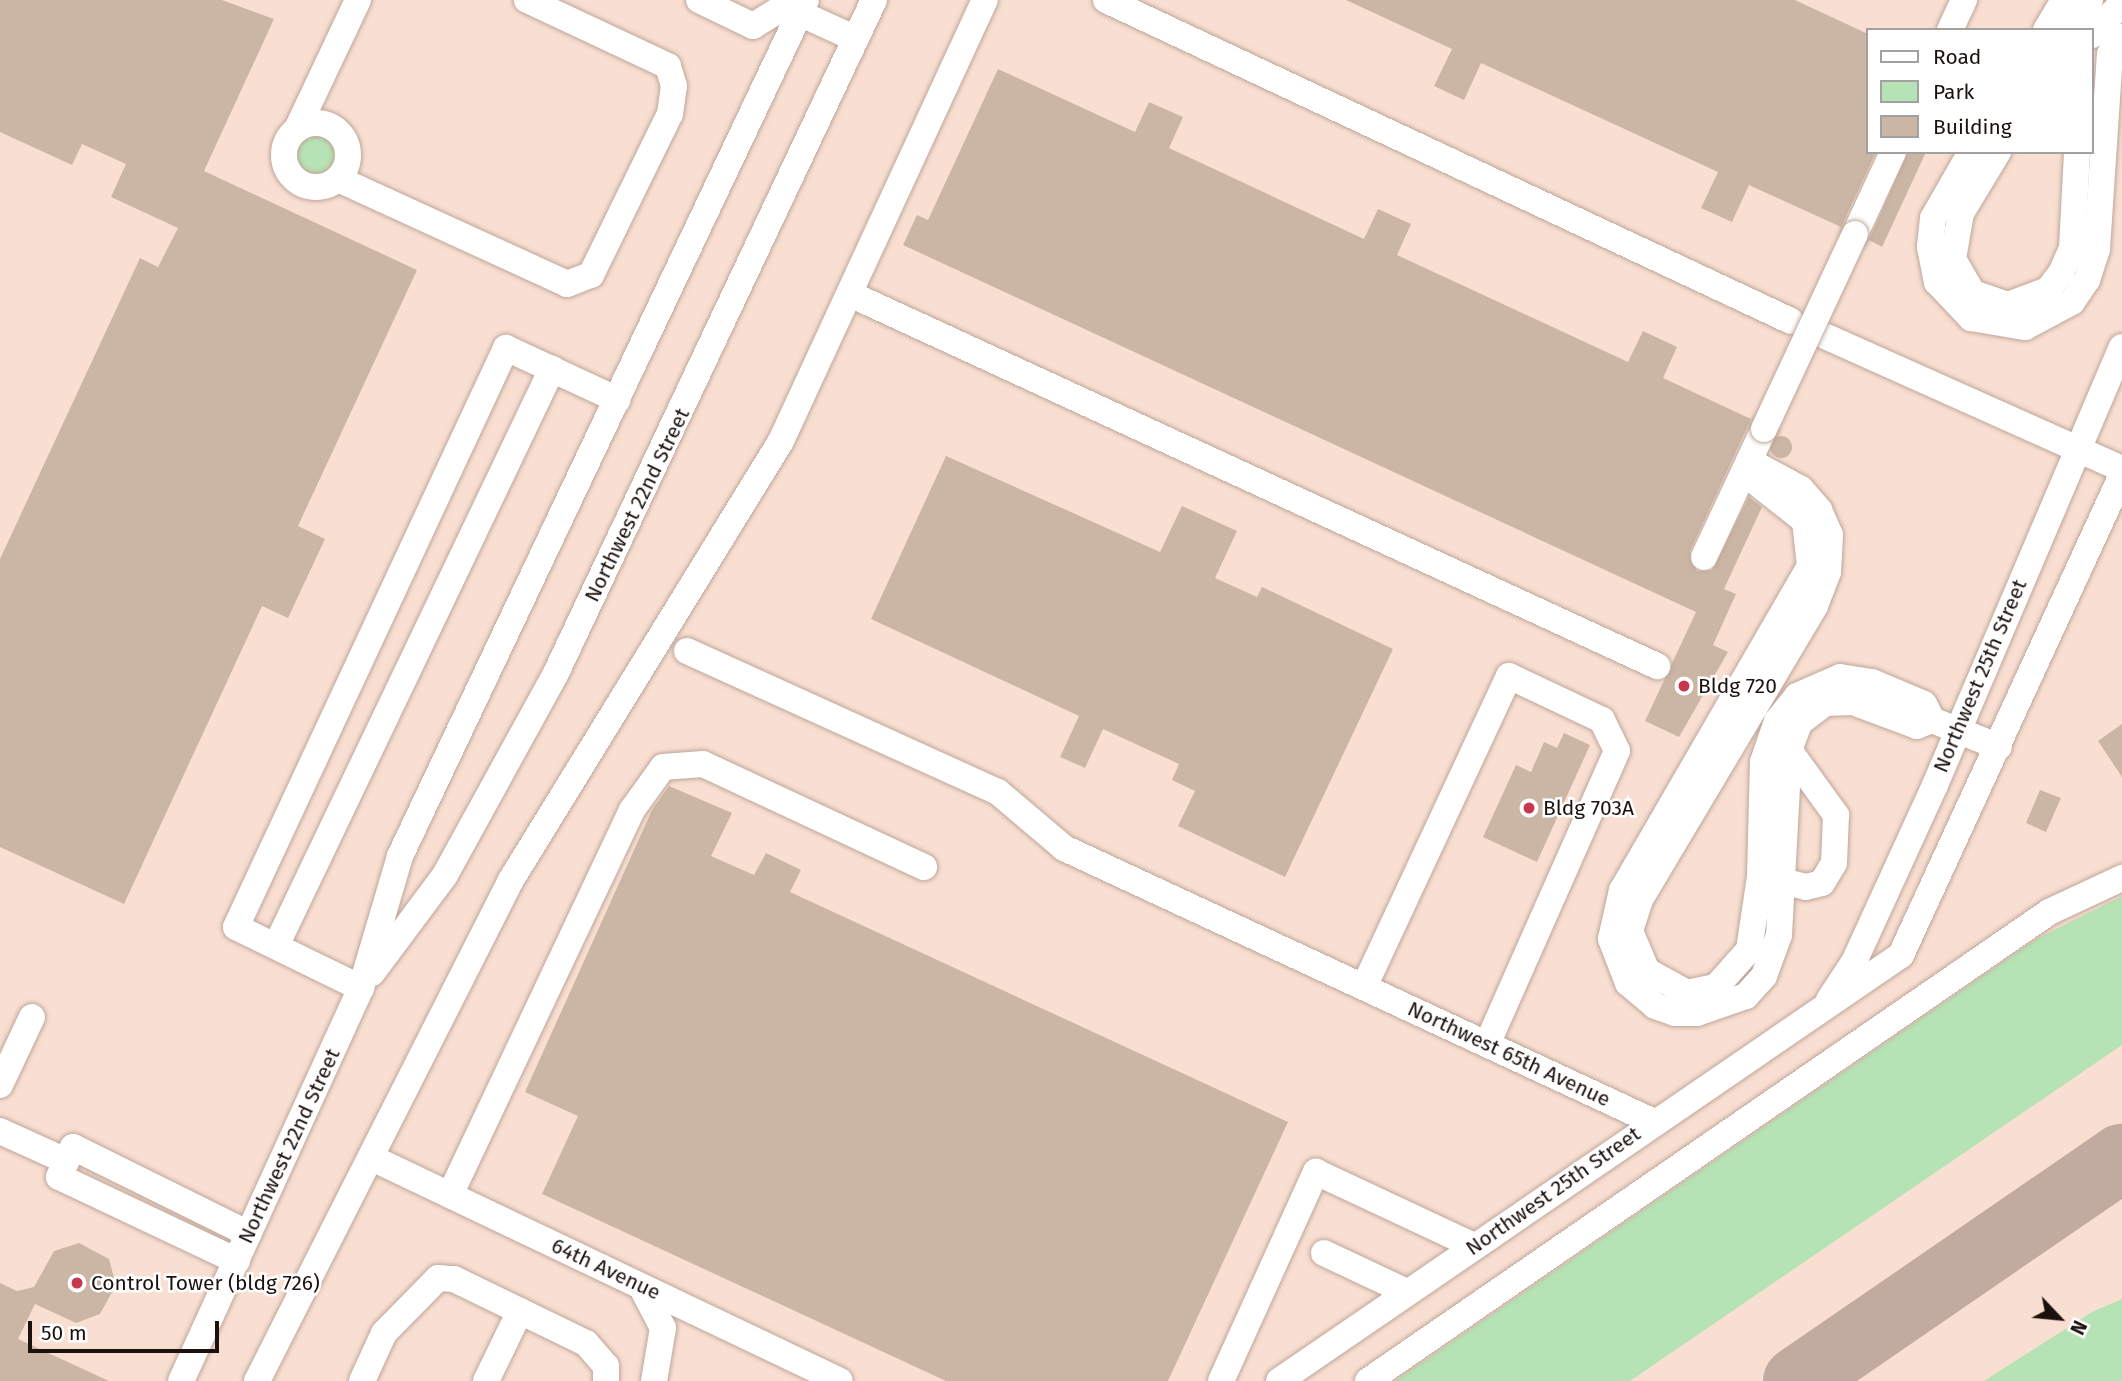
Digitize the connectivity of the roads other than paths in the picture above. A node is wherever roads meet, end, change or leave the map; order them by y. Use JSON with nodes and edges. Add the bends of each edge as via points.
{"nodes":[{"id":1,"x":358,"y":0,"type":"edge"},
{"id":2,"x":527,"y":0,"type":"edge"},
{"id":3,"x":699,"y":0,"type":"edge"},
{"id":4,"x":874,"y":0,"type":"edge"},
{"id":5,"x":985,"y":0,"type":"edge"},
{"id":6,"x":1106,"y":0,"type":"edge"},
{"id":7,"x":1964,"y":0,"type":"edge"},
{"id":8,"x":2064,"y":0,"type":"edge"},
{"id":9,"x":2090,"y":0,"type":"edge"},
{"id":10,"x":2122,"y":3,"type":"edge"},
{"id":11,"x":793,"y":5,"type":"edge"},
{"id":12,"x":1951,"y":28,"type":"edge"},
{"id":13,"x":2047,"y":28,"type":"edge"},
{"id":14,"x":2073,"y":28,"type":"edge"},
{"id":15,"x":2094,"y":33,"type":"edge"},
{"id":16,"x":2122,"y":37,"type":"edge"},
{"id":17,"x":856,"y":39,"type":"junction"},
{"id":18,"x":2115,"y":75,"type":"edge"},
{"id":19,"x":298,"y":129,"type":"junction"},
{"id":20,"x":1892,"y":154,"type":"edge"},
{"id":21,"x":1971,"y":154,"type":"edge"},
{"id":22,"x":1997,"y":154,"type":"edge"},
{"id":23,"x":2078,"y":154,"type":"edge"},
{"id":24,"x":338,"y":179,"type":"junction"},
{"id":25,"x":2099,"y":200,"type":"edge"},
{"id":26,"x":2085,"y":249,"type":"junction"},
{"id":27,"x":850,"y":294,"type":"junction"},
{"id":28,"x":1791,"y":321,"type":"dead end"},
{"id":29,"x":1827,"y":337,"type":"dead end"},
{"id":30,"x":2122,"y":346,"type":"edge"},
{"id":31,"x":552,"y":369,"type":"junction"},
{"id":32,"x":618,"y":400,"type":"junction"},
{"id":33,"x":2078,"y":449,"type":"junction"},
{"id":34,"x":1746,"y":468,"type":"junction"},
{"id":35,"x":2122,"y":469,"type":"edge"},
{"id":36,"x":2122,"y":475,"type":"edge"},
{"id":37,"x":1704,"y":557,"type":"dead end"},
{"id":38,"x":687,"y":651,"type":"dead end"},
{"id":39,"x":1657,"y":666,"type":"dead end"},
{"id":40,"x":1944,"y":725,"type":"junction"},
{"id":41,"x":1999,"y":747,"type":"junction"},
{"id":42,"x":1789,"y":750,"type":"junction"},
{"id":43,"x":924,"y":867,"type":"dead end"},
{"id":44,"x":2122,"y":878,"type":"edge"},
{"id":45,"x":1771,"y":879,"type":"junction"},
{"id":46,"x":276,"y":946,"type":"junction"},
{"id":47,"x":1364,"y":987,"type":"junction"},
{"id":48,"x":361,"y":988,"type":"junction"},
{"id":49,"x":1828,"y":1001,"type":"junction"},
{"id":50,"x":32,"y":1017,"type":"dead end"},
{"id":51,"x":1488,"y":1044,"type":"junction"},
{"id":52,"x":0,"y":1085,"type":"edge"},
{"id":53,"x":1654,"y":1122,"type":"junction"},
{"id":54,"x":0,"y":1131,"type":"edge"},
{"id":55,"x":372,"y":1158,"type":"junction"},
{"id":56,"x":66,"y":1161,"type":"junction"},
{"id":57,"x":450,"y":1195,"type":"junction"},
{"id":58,"x":249,"y":1234,"type":"junction"},
{"id":59,"x":1474,"y":1246,"type":"junction"},
{"id":60,"x":1324,"y":1253,"type":"dead end"},
{"id":61,"x":237,"y":1261,"type":"junction"},
{"id":62,"x":641,"y":1286,"type":"junction"},
{"id":63,"x":1407,"y":1292,"type":"junction"},
{"id":64,"x":520,"y":1311,"type":"junction"},
{"id":65,"x":181,"y":1381,"type":"edge"},
{"id":66,"x":257,"y":1381,"type":"edge"},
{"id":67,"x":362,"y":1381,"type":"edge"},
{"id":68,"x":486,"y":1381,"type":"edge"},
{"id":69,"x":606,"y":1381,"type":"edge"},
{"id":70,"x":654,"y":1381,"type":"edge"},
{"id":71,"x":840,"y":1381,"type":"edge"},
{"id":72,"x":1221,"y":1381,"type":"edge"},
{"id":73,"x":1279,"y":1381,"type":"edge"},
{"id":74,"x":1368,"y":1381,"type":"edge"}],
"edges":[{"from":1,"to":19,"type":"street"},
{"from":2,"to":24,"type":"street","via":[[668,66],[674,86],[670,114],[591,275],[567,284]]},
{"from":3,"to":11,"type":"street","via":[[753,26]]},
{"from":4,"to":17,"type":"street","name":"Northwest 22nd Street"},
{"from":5,"to":27,"type":"street"},
{"from":6,"to":28,"type":"street"},
{"from":7,"to":12,"type":"street"},
{"from":8,"to":13,"type":"street"},
{"from":9,"to":14,"type":"street"},
{"from":10,"to":15,"type":"street"},
{"from":11,"to":17,"type":"street"},
{"from":11,"to":32,"type":"street","name":"Northwest 22nd Street"},
{"from":16,"to":18,"type":"street"},
{"from":17,"to":48,"type":"street","name":"Northwest 22nd Street","via":[[556,673],[445,875]]},
{"from":18,"to":25,"type":"street"},
{"from":19,"to":24,"type":"street","via":[[321,123],[339,132],[348,151]]},
{"from":19,"to":24,"type":"street","via":[[285,154],[290,174],[308,186]]},
{"from":20,"to":34,"type":"street","bridge":true},
{"from":21,"to":26,"type":"street","via":[[1933,218],[1930,247],[1937,282],[1952,304],[1995,327],[2025,327],[2072,302]]},
{"from":22,"to":26,"type":"street","via":[[1953,234],[1953,259],[1964,284],[1990,302],[2027,303],[2049,290]]},
{"from":23,"to":25,"type":"street"},
{"from":25,"to":26,"type":"street"},
{"from":27,"to":39,"type":"street"},
{"from":27,"to":55,"type":"street","via":[[781,441],[511,880]]},
{"from":29,"to":33,"type":"street"},
{"from":30,"to":33,"type":"street","name":"Northwest 25th Street"},
{"from":31,"to":32,"type":"street"},
{"from":31,"to":46,"type":"street"},
{"from":31,"to":46,"type":"street","via":[[506,348],[236,927]]},
{"from":32,"to":48,"type":"street","name":"Northwest 22nd Street","via":[[400,856]]},
{"from":33,"to":35,"type":"street"},
{"from":33,"to":40,"type":"street","name":"Northwest 25th Street"},
{"from":34,"to":37,"type":"street"},
{"from":34,"to":45,"type":"street","via":[[1801,489],[1826,523],[1825,583],[1640,900],[1630,931],[1647,971],[1687,993],[1716,987],[1767,934]]},
{"from":36,"to":41,"type":"street","name":"Northwest 25th Street"},
{"from":38,"to":47,"type":"street","name":"Northwest 65th Avenue","via":[[999,792],[1064,848]]},
{"from":40,"to":41,"type":"street"},
{"from":40,"to":42,"type":"street","via":[[1917,726],[1853,702],[1825,703],[1800,722]]},
{"from":40,"to":45,"type":"street","via":[[1924,704],[1872,682],[1840,677],[1797,696],[1777,720],[1763,762]]},
{"from":40,"to":49,"type":"street","name":"Northwest 25th Street","via":[[1854,962]]},
{"from":41,"to":49,"type":"street","name":"Northwest 25th Street","via":[[1916,931],[1889,965]]},
{"from":42,"to":45,"type":"street"},
{"from":42,"to":45,"type":"street","via":[[1823,791],[1836,815],[1838,838],[1822,883]]},
{"from":43,"to":57,"type":"street","via":[[703,765],[663,767],[632,810]]},
{"from":44,"to":74,"type":"street","via":[[2049,912]]},
{"from":46,"to":48,"type":"street"},
{"from":47,"to":51,"type":"street","name":"Northwest 65th Avenue"},
{"from":47,"to":51,"type":"street","via":[[1510,676],[1602,720],[1617,751]]},
{"from":48,"to":58,"type":"street","name":"Northwest 22nd Street"},
{"from":49,"to":53,"type":"street","name":"Northwest 25th Street"},
{"from":50,"to":52,"type":"street"},
{"from":51,"to":53,"type":"street","name":"Northwest 65th Avenue"},
{"from":53,"to":59,"type":"street","name":"Northwest 25th Street"},
{"from":54,"to":56,"type":"street"},
{"from":55,"to":57,"type":"street","name":"64th Avenue"},
{"from":55,"to":66,"type":"street"},
{"from":56,"to":58,"type":"street","via":[[73,1147]]},
{"from":56,"to":61,"type":"street","via":[[59,1177]]},
{"from":57,"to":62,"type":"street","name":"64th Avenue"},
{"from":58,"to":61,"type":"street","name":"Northwest 22nd Street"},
{"from":59,"to":63,"type":"street","name":"Northwest 25th Street"},
{"from":59,"to":72,"type":"street","via":[[1316,1172]]},
{"from":60,"to":63,"type":"street"},
{"from":61,"to":65,"type":"street","name":"Northwest 22nd Street"},
{"from":62,"to":70,"type":"street","via":[[663,1328]]},
{"from":62,"to":71,"type":"street","name":"64th Avenue"},
{"from":63,"to":73,"type":"street","name":"Northwest 25th Street"},
{"from":64,"to":67,"type":"street","via":[[454,1279],[438,1278],[384,1333]]},
{"from":64,"to":68,"type":"street"},
{"from":64,"to":69,"type":"street","via":[[586,1343],[606,1366]]}]}
